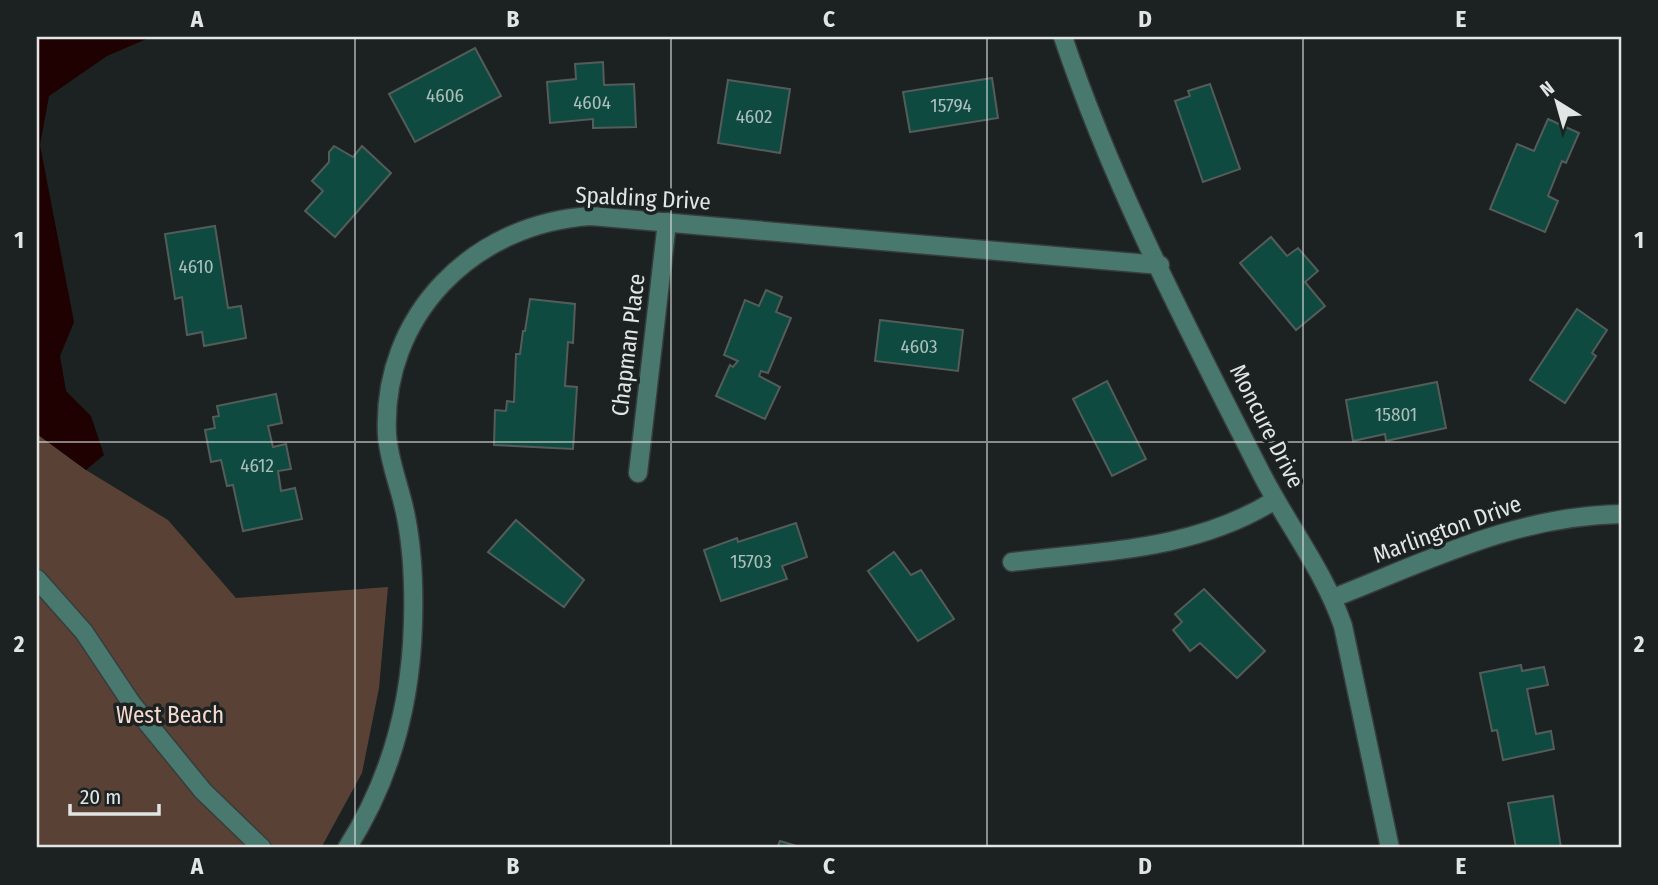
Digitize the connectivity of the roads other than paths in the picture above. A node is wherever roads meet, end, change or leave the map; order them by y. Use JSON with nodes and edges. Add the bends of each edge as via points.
{"nodes":[{"id":1,"x":1063,"y":37,"type":"edge"},
{"id":2,"x":667,"y":222,"type":"junction"},
{"id":3,"x":1160,"y":265,"type":"junction"},
{"id":4,"x":638,"y":473,"type":"dead end"},
{"id":5,"x":1275,"y":500,"type":"junction"},
{"id":6,"x":1621,"y":514,"type":"edge"},
{"id":7,"x":1012,"y":562,"type":"dead end"},
{"id":8,"x":37,"y":579,"type":"edge"},
{"id":9,"x":1333,"y":598,"type":"junction"},
{"id":10,"x":262,"y":848,"type":"edge"},
{"id":11,"x":347,"y":848,"type":"edge"},
{"id":12,"x":1390,"y":848,"type":"edge"}],
"edges":[{"from":1,"to":3,"type":"street","name":"Moncure Drive","via":[[1116,175]]},
{"from":2,"to":3,"type":"street","name":"Spalding Drive"},
{"from":2,"to":4,"type":"street","name":"Chapman Place"},
{"from":2,"to":11,"type":"street","name":"Spalding Drive","via":[[591,216],[527,226],[488,246],[454,272],[412,323],[388,392],[387,436],[413,569],[409,686],[381,787]]},
{"from":3,"to":5,"type":"street","name":"Moncure Drive"},
{"from":5,"to":7,"type":"street","via":[[1216,531],[1169,544]]},
{"from":5,"to":9,"type":"street","name":"Moncure Drive"},
{"from":6,"to":9,"type":"street","name":"Marlington Drive","via":[[1587,515],[1500,532]]},
{"from":8,"to":10,"type":"street","via":[[84,632],[132,704],[203,791]]},
{"from":9,"to":12,"type":"street","name":"Moncure Drive","via":[[1343,626]]}]}
